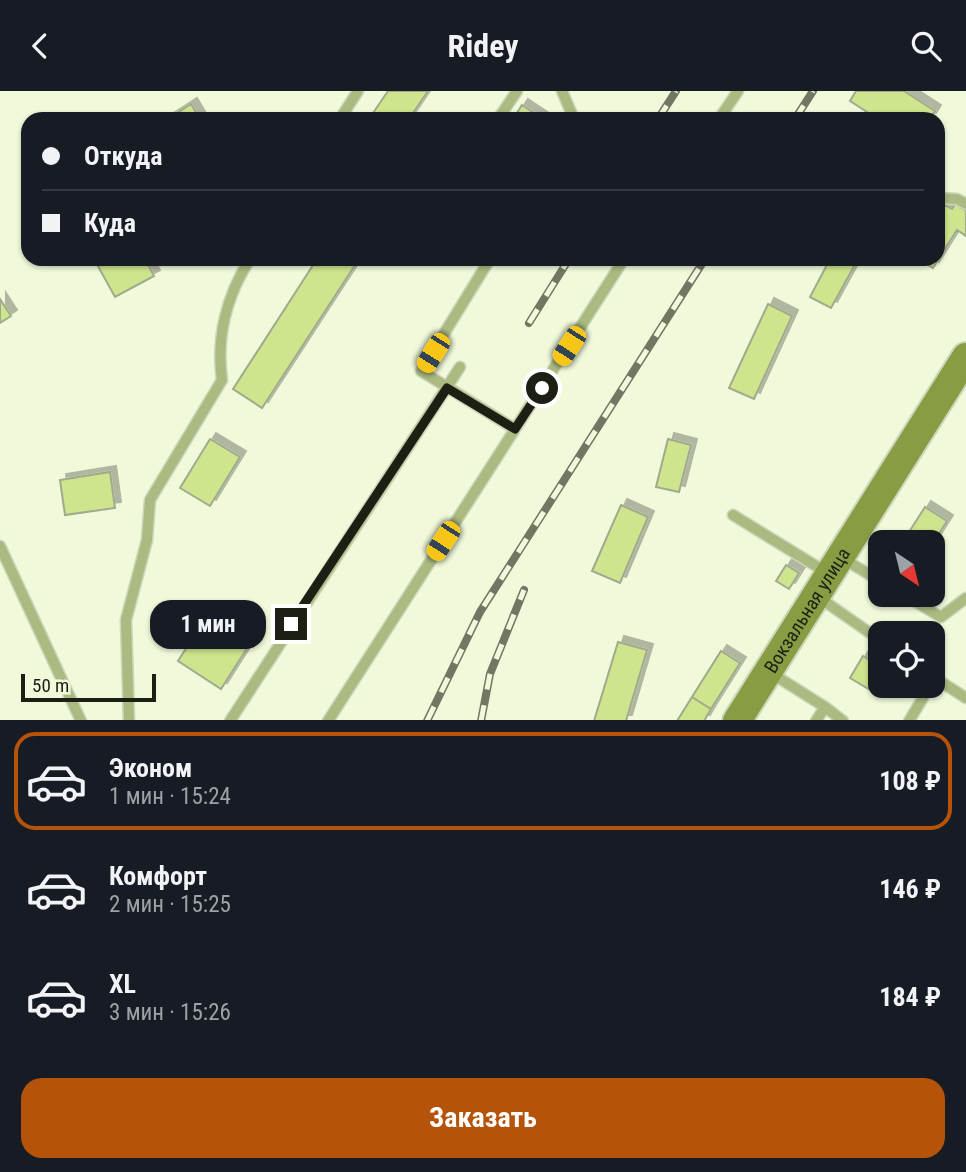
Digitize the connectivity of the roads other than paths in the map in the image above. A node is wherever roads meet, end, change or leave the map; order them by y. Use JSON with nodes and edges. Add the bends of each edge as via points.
{"nodes":[{"id":1,"x":358,"y":91,"type":"edge"},
{"id":2,"x":517,"y":91,"type":"edge"},
{"id":3,"x":562,"y":91,"type":"edge"},
{"id":4,"x":738,"y":91,"type":"edge"},
{"id":5,"x":344,"y":112,"type":"edge"},
{"id":6,"x":503,"y":112,"type":"edge"},
{"id":7,"x":571,"y":112,"type":"edge"},
{"id":8,"x":724,"y":112,"type":"edge"},
{"id":9,"x":945,"y":198,"type":"edge"},
{"id":10,"x":966,"y":204,"type":"edge"},
{"id":11,"x":245,"y":266,"type":"edge"},
{"id":12,"x":486,"y":266,"type":"edge"},
{"id":13,"x":620,"y":266,"type":"edge"},
{"id":14,"x":966,"y":357,"type":"edge"},
{"id":15,"x":460,"y":367,"type":"dead end"},
{"id":16,"x":447,"y":388,"type":"junction"},
{"id":17,"x":515,"y":429,"type":"junction"},
{"id":18,"x":733,"y":515,"type":"dead end"},
{"id":19,"x":0,"y":547,"type":"edge"},
{"id":20,"x":829,"y":575,"type":"junction"},
{"id":21,"x":868,"y":580,"type":"edge"},
{"id":22,"x":966,"y":598,"type":"edge"},
{"id":23,"x":924,"y":607,"type":"edge"},
{"id":24,"x":868,"y":625,"type":"edge"},
{"id":25,"x":768,"y":671,"type":"junction"},
{"id":26,"x":945,"y":687,"type":"edge"},
{"id":27,"x":922,"y":698,"type":"edge"},
{"id":28,"x":966,"y":698,"type":"edge"},
{"id":29,"x":825,"y":706,"type":"junction"},
{"id":30,"x":81,"y":720,"type":"edge"},
{"id":31,"x":129,"y":720,"type":"edge"},
{"id":32,"x":230,"y":720,"type":"edge"},
{"id":33,"x":328,"y":720,"type":"edge"},
{"id":34,"x":737,"y":720,"type":"edge"},
{"id":35,"x":816,"y":720,"type":"edge"},
{"id":36,"x":843,"y":720,"type":"edge"},
{"id":37,"x":909,"y":720,"type":"edge"}],
"edges":[{"from":1,"to":5,"type":"lane"},
{"from":2,"to":6,"type":"lane"},
{"from":3,"to":7,"type":"lane"},
{"from":4,"to":8,"type":"lane"},
{"from":9,"to":10,"type":"lane"},
{"from":11,"to":31,"type":"lane","via":[[236,280],[223,324],[222,380],[150,500],[147,540],[126,620]]},
{"from":12,"to":16,"type":"lane","via":[[421,372]]},
{"from":13,"to":17,"type":"lane"},
{"from":14,"to":20,"type":"main road","name":"Вокзальная улица"},
{"from":15,"to":16,"type":"lane"},
{"from":16,"to":17,"type":"lane"},
{"from":16,"to":32,"type":"lane"},
{"from":17,"to":33,"type":"lane"},
{"from":18,"to":20,"type":"lane"},
{"from":19,"to":30,"type":"lane"},
{"from":20,"to":21,"type":"lane"},
{"from":20,"to":24,"type":"lane"},
{"from":20,"to":25,"type":"main road","name":"Вокзальная улица"},
{"from":22,"to":23,"type":"lane","via":[[941,617]]},
{"from":25,"to":29,"type":"lane"},
{"from":25,"to":34,"type":"main road","name":"Вокзальная улица"},
{"from":26,"to":28,"type":"lane"},
{"from":27,"to":37,"type":"lane"},
{"from":29,"to":35,"type":"lane"},
{"from":29,"to":36,"type":"lane"}]}
